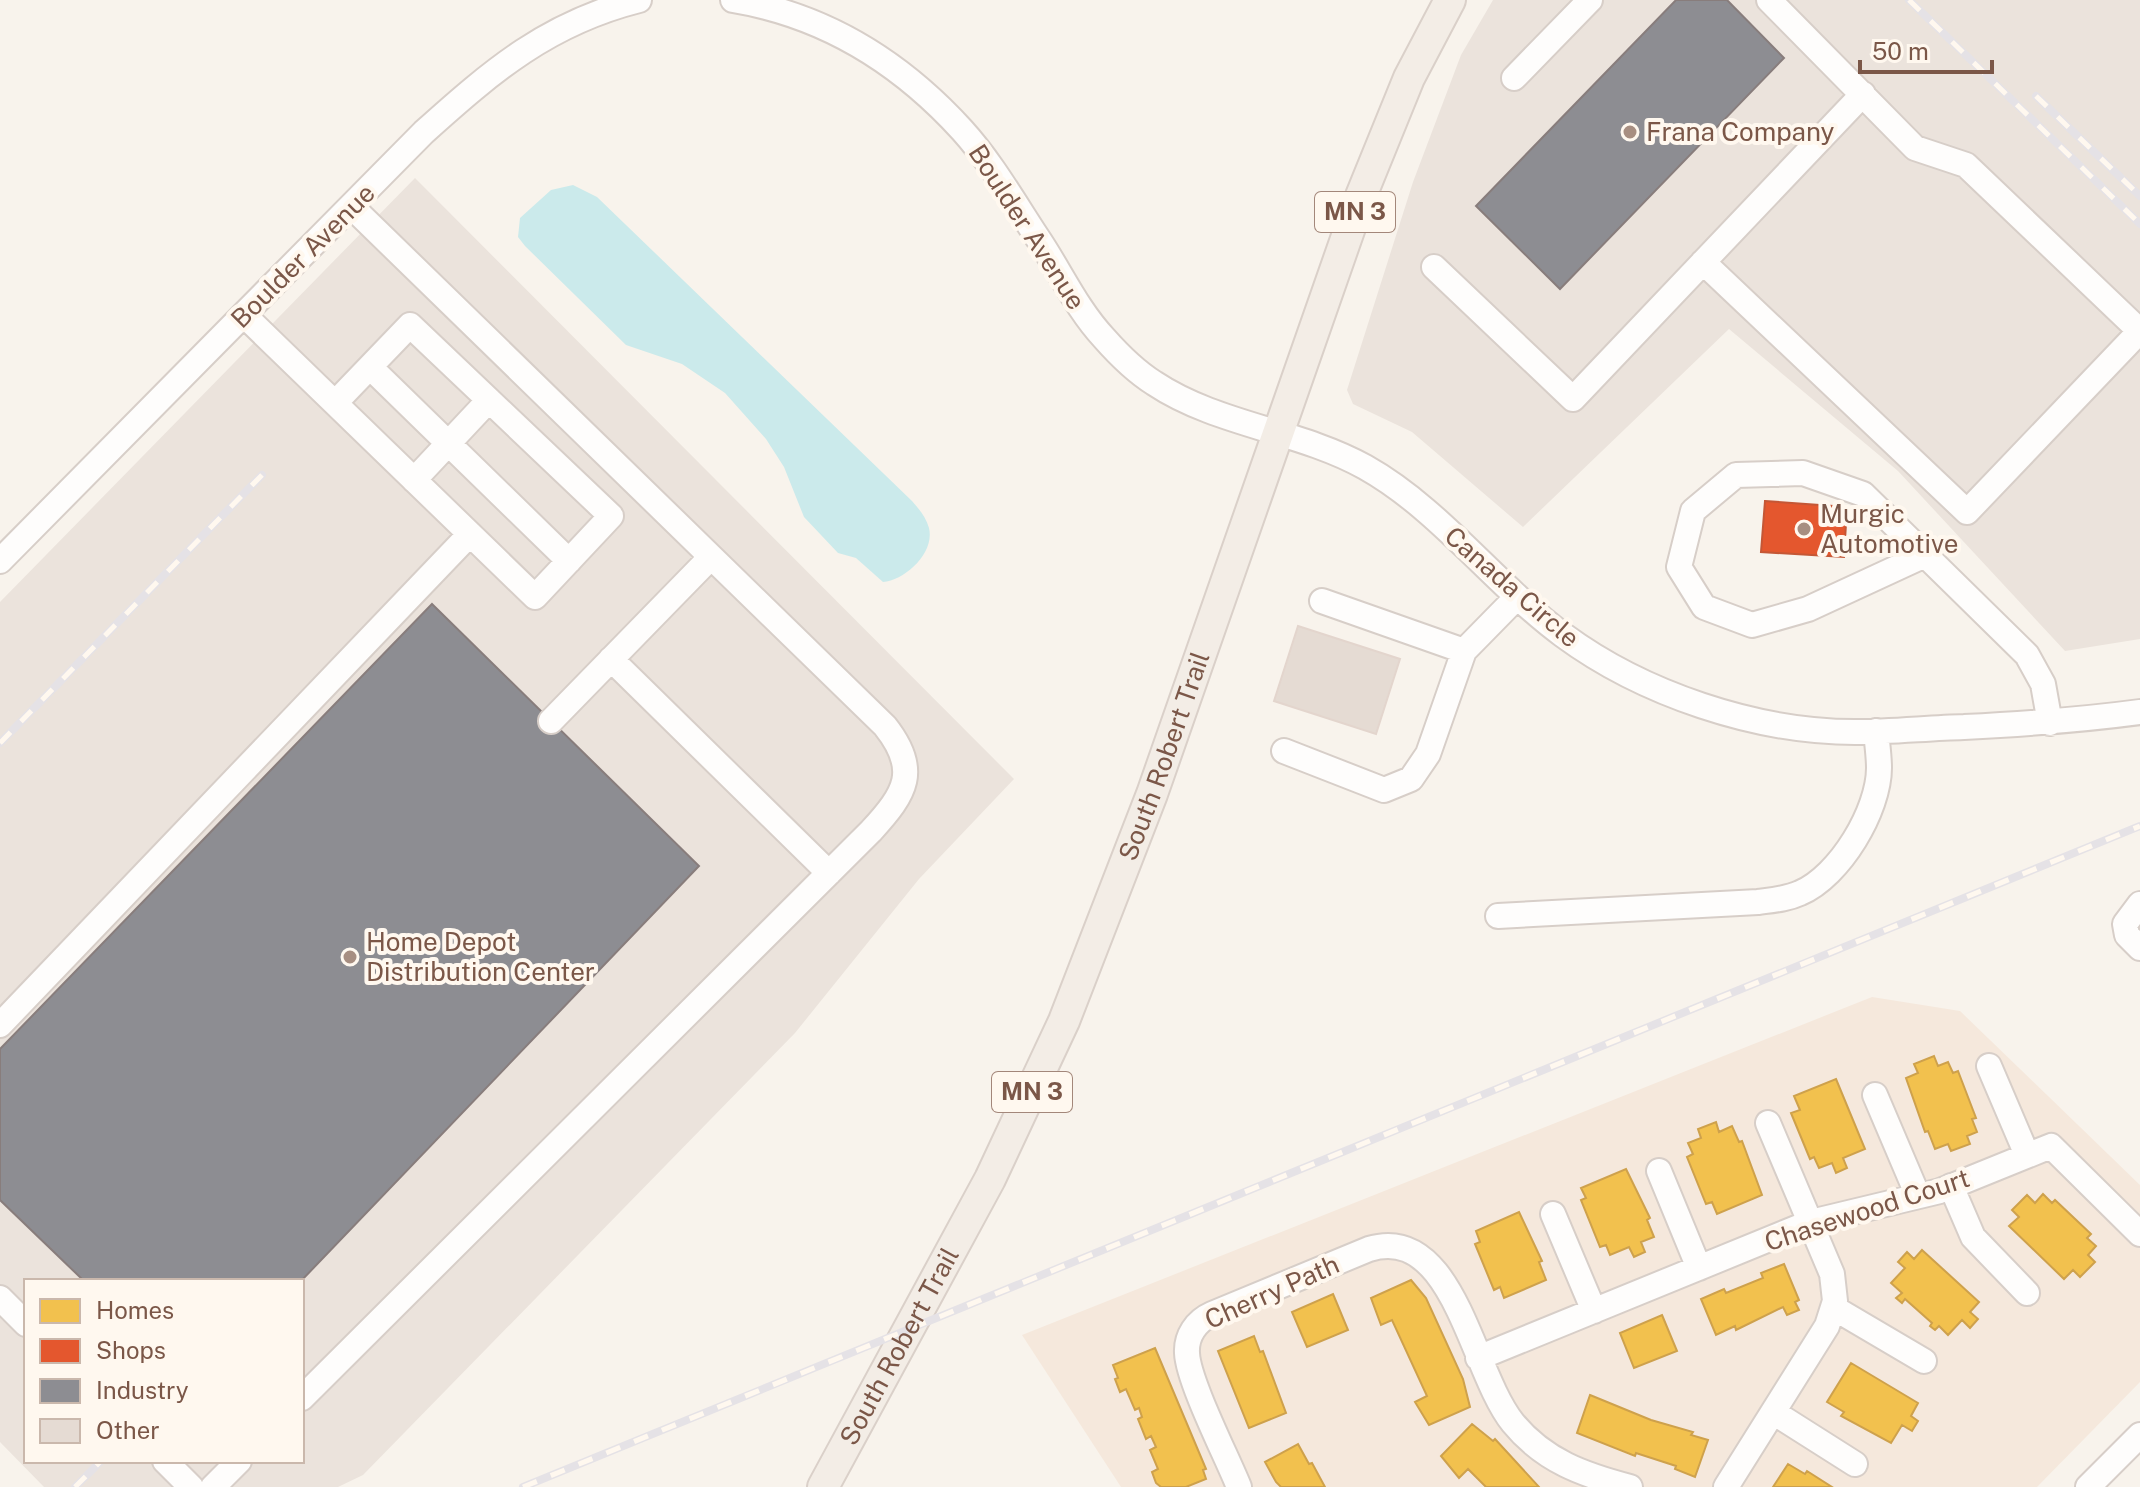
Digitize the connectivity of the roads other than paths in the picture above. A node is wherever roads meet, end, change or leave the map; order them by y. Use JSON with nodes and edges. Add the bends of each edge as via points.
{"nodes":[{"id":1,"x":639,"y":0,"type":"edge"},
{"id":2,"x":733,"y":0,"type":"edge"},
{"id":3,"x":1450,"y":0,"type":"edge"},
{"id":4,"x":1590,"y":0,"type":"edge"},
{"id":5,"x":1769,"y":0,"type":"edge"},
{"id":6,"x":1514,"y":78,"type":"dead end"},
{"id":7,"x":1863,"y":94,"type":"junction"},
{"id":8,"x":352,"y":207,"type":"junction"},
{"id":9,"x":1703,"y":262,"type":"junction"},
{"id":10,"x":1434,"y":267,"type":"dead end"},
{"id":11,"x":245,"y":316,"type":"junction"},
{"id":12,"x":370,"y":367,"type":"junction"},
{"id":13,"x":489,"y":400,"type":"junction"},
{"id":14,"x":335,"y":403,"type":"junction"},
{"id":15,"x":1280,"y":432,"type":"junction"},
{"id":16,"x":448,"y":443,"type":"junction"},
{"id":17,"x":414,"y":480,"type":"junction"},
{"id":18,"x":470,"y":534,"type":"junction"},
{"id":19,"x":1927,"y":554,"type":"junction"},
{"id":20,"x":711,"y":557,"type":"junction"},
{"id":21,"x":0,"y":561,"type":"edge"},
{"id":22,"x":569,"y":561,"type":"junction"},
{"id":23,"x":1517,"y":597,"type":"junction"},
{"id":24,"x":1322,"y":601,"type":"dead end"},
{"id":25,"x":1464,"y":651,"type":"junction"},
{"id":26,"x":611,"y":659,"type":"junction"},
{"id":27,"x":2140,"y":712,"type":"edge"},
{"id":28,"x":551,"y":721,"type":"dead end"},
{"id":29,"x":2050,"y":723,"type":"junction"},
{"id":30,"x":1876,"y":731,"type":"junction"},
{"id":31,"x":1284,"y":751,"type":"dead end"},
{"id":32,"x":829,"y":873,"type":"junction"},
{"id":33,"x":2140,"y":904,"type":"edge"},
{"id":34,"x":1498,"y":916,"type":"dead end"},
{"id":35,"x":2140,"y":948,"type":"edge"},
{"id":36,"x":0,"y":1025,"type":"edge"},
{"id":37,"x":1989,"y":1066,"type":"dead end"},
{"id":38,"x":1875,"y":1095,"type":"dead end"},
{"id":39,"x":1768,"y":1123,"type":"dead end"},
{"id":40,"x":2027,"y":1155,"type":"junction"},
{"id":41,"x":1659,"y":1171,"type":"dead end"},
{"id":42,"x":1951,"y":1186,"type":"junction"},
{"id":43,"x":1918,"y":1196,"type":"junction"},
{"id":44,"x":1553,"y":1214,"type":"dead end"},
{"id":45,"x":1811,"y":1222,"type":"junction"},
{"id":46,"x":2140,"y":1234,"type":"edge"},
{"id":47,"x":1699,"y":1268,"type":"junction"},
{"id":48,"x":2027,"y":1293,"type":"dead end"},
{"id":49,"x":0,"y":1298,"type":"edge"},
{"id":50,"x":1834,"y":1308,"type":"junction"},
{"id":51,"x":1594,"y":1311,"type":"junction"},
{"id":52,"x":24,"y":1322,"type":"edge"},
{"id":53,"x":1478,"y":1358,"type":"junction"},
{"id":54,"x":1924,"y":1361,"type":"dead end"},
{"id":55,"x":304,"y":1396,"type":"edge"},
{"id":56,"x":1773,"y":1412,"type":"junction"},
{"id":57,"x":2140,"y":1435,"type":"edge"},
{"id":58,"x":167,"y":1463,"type":"edge"},
{"id":59,"x":237,"y":1463,"type":"edge"},
{"id":60,"x":1855,"y":1464,"type":"dead end"},
{"id":61,"x":191,"y":1487,"type":"edge"},
{"id":62,"x":213,"y":1487,"type":"edge"},
{"id":63,"x":823,"y":1487,"type":"edge"},
{"id":64,"x":1239,"y":1487,"type":"edge"},
{"id":65,"x":1630,"y":1487,"type":"edge"},
{"id":66,"x":1726,"y":1487,"type":"edge"},
{"id":67,"x":2088,"y":1487,"type":"edge"}],
"edges":[{"from":1,"to":8,"type":"street","name":"Boulder Avenue","via":[[573,22],[516,54],[424,132]]},
{"from":2,"to":15,"type":"street","name":"Boulder Avenue","via":[[824,25],[890,65],[962,130],[1083,313],[1129,364],[1174,395]]},
{"from":3,"to":15,"type":"main road","name":"South Robert Trail","number":"MN 3","via":[[1409,78],[1361,196]]},
{"from":4,"to":6,"type":"street"},
{"from":5,"to":7,"type":"street"},
{"from":7,"to":9,"type":"street"},
{"from":7,"to":9,"type":"street","via":[[1915,148],[1966,165],[2140,331],[1967,512]]},
{"from":8,"to":11,"type":"street","name":"Boulder Avenue"},
{"from":8,"to":20,"type":"street"},
{"from":9,"to":10,"type":"street","via":[[1573,399]]},
{"from":11,"to":14,"type":"street"},
{"from":11,"to":21,"type":"street","name":"Boulder Avenue"},
{"from":12,"to":13,"type":"street","via":[[410,325]]},
{"from":12,"to":14,"type":"street"},
{"from":12,"to":16,"type":"street"},
{"from":13,"to":16,"type":"street"},
{"from":13,"to":22,"type":"street","via":[[611,516]]},
{"from":14,"to":17,"type":"street"},
{"from":15,"to":23,"type":"street","name":"Canada Circle","via":[[1340,454],[1385,479]]},
{"from":15,"to":63,"type":"main road","name":"South Robert Trail","number":"MN 3","via":[[1147,808],[1064,1021],[990,1179]]},
{"from":16,"to":17,"type":"street"},
{"from":16,"to":22,"type":"street"},
{"from":17,"to":18,"type":"street"},
{"from":18,"to":22,"type":"street","via":[[535,597]]},
{"from":18,"to":36,"type":"street"},
{"from":19,"to":19,"type":"street","via":[[1863,494],[1803,473],[1736,475],[1693,511],[1679,567],[1704,607],[1752,625],[1808,609]]},
{"from":19,"to":29,"type":"street","via":[[2027,655],[2043,684]]},
{"from":20,"to":26,"type":"street"},
{"from":20,"to":32,"type":"street","via":[[885,726],[907,760],[901,791],[890,809]]},
{"from":23,"to":25,"type":"street"},
{"from":23,"to":30,"type":"street","name":"Canada Circle","via":[[1593,655],[1665,690],[1794,727]]},
{"from":24,"to":25,"type":"street"},
{"from":25,"to":31,"type":"street","via":[[1428,754],[1411,779],[1384,790]]},
{"from":26,"to":28,"type":"street"},
{"from":26,"to":32,"type":"street"},
{"from":27,"to":29,"type":"street","name":"Canada Circle"},
{"from":29,"to":30,"type":"street","name":"Canada Circle"},
{"from":30,"to":34,"type":"street","via":[[1879,769],[1860,831],[1843,856],[1804,892],[1758,902]]},
{"from":32,"to":55,"type":"street"},
{"from":33,"to":35,"type":"street","via":[[2125,924],[2127,935]]},
{"from":37,"to":40,"type":"street"},
{"from":38,"to":43,"type":"street"},
{"from":39,"to":45,"type":"street"},
{"from":40,"to":42,"type":"street","name":"Chasewood Court"},
{"from":40,"to":46,"type":"street","name":"Chasewood Court","via":[[2051,1146]]},
{"from":41,"to":47,"type":"street"},
{"from":42,"to":43,"type":"street","name":"Chasewood Court"},
{"from":42,"to":48,"type":"street","via":[[1973,1237]]},
{"from":43,"to":45,"type":"street","name":"Chasewood Court"},
{"from":44,"to":51,"type":"street"},
{"from":45,"to":47,"type":"street","name":"Chasewood Court"},
{"from":45,"to":50,"type":"street","via":[[1832,1274]]},
{"from":47,"to":51,"type":"street","name":"Chasewood Court"},
{"from":49,"to":52,"type":"street"},
{"from":50,"to":54,"type":"street"},
{"from":50,"to":56,"type":"street"},
{"from":51,"to":53,"type":"street","name":"Chasewood Court"},
{"from":53,"to":64,"type":"street","name":"Cherry Path","via":[[1442,1278],[1421,1254],[1401,1246],[1369,1249],[1212,1314],[1194,1328],[1188,1343],[1190,1366]]},
{"from":53,"to":65,"type":"street","via":[[1512,1421],[1537,1447],[1567,1467]]},
{"from":56,"to":60,"type":"street"},
{"from":56,"to":66,"type":"street"},
{"from":57,"to":67,"type":"street"},
{"from":58,"to":61,"type":"street"},
{"from":59,"to":62,"type":"street"}]}
